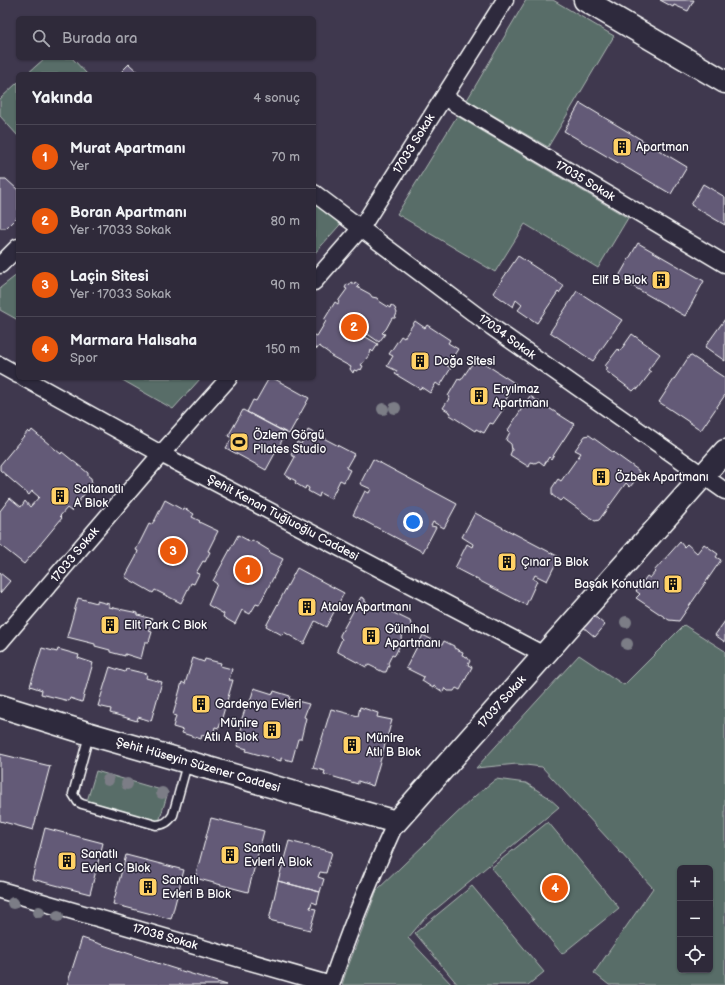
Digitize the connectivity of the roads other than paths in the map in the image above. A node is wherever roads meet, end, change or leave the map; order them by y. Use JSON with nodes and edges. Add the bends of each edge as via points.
{"nodes":[{"id":1,"x":505,"y":0,"type":"edge"},
{"id":2,"x":585,"y":0,"type":"edge"},
{"id":3,"x":725,"y":82,"type":"edge"},
{"id":4,"x":444,"y":97,"type":"junction"},
{"id":5,"x":316,"y":194,"type":"edge"},
{"id":6,"x":361,"y":228,"type":"junction"},
{"id":7,"x":16,"y":249,"type":"edge"},
{"id":8,"x":725,"y":264,"type":"edge"},
{"id":9,"x":0,"y":265,"type":"edge"},
{"id":10,"x":316,"y":280,"type":"edge"},
{"id":11,"x":0,"y":365,"type":"edge"},
{"id":12,"x":16,"y":374,"type":"edge"},
{"id":13,"x":28,"y":380,"type":"edge"},
{"id":14,"x":227,"y":380,"type":"edge"},
{"id":15,"x":725,"y":451,"type":"edge"},
{"id":16,"x":161,"y":454,"type":"junction"},
{"id":17,"x":703,"y":476,"type":"junction"},
{"id":18,"x":725,"y":491,"type":"edge"},
{"id":19,"x":0,"y":642,"type":"edge"},
{"id":20,"x":544,"y":655,"type":"junction"},
{"id":21,"x":0,"y":706,"type":"edge"},
{"id":22,"x":90,"y":734,"type":"junction"},
{"id":23,"x":187,"y":762,"type":"junction"},
{"id":24,"x":396,"y":822,"type":"junction"},
{"id":25,"x":0,"y":890,"type":"edge"},
{"id":26,"x":331,"y":985,"type":"edge"}],
"edges":[{"from":1,"to":4,"type":"street","name":"17033 Sokak"},
{"from":2,"to":3,"type":"street"},
{"from":4,"to":6,"type":"street","name":"17033 Sokak"},
{"from":4,"to":8,"type":"street","name":"17035 Sokak"},
{"from":5,"to":6,"type":"street","name":"17034 Sokak"},
{"from":6,"to":10,"type":"street","name":"17033 Sokak"},
{"from":6,"to":17,"type":"street","name":"17034 Sokak","via":[[492,327]]},
{"from":7,"to":9,"type":"street"},
{"from":11,"to":12,"type":"street"},
{"from":13,"to":16,"type":"street","name":"Şehit Kenan Tuğluoğlu Caddesi"},
{"from":14,"to":16,"type":"street","name":"17033 Sokak"},
{"from":15,"to":17,"type":"street","name":"17037 Sokak"},
{"from":16,"to":19,"type":"street","name":"17033 Sokak"},
{"from":16,"to":20,"type":"street","name":"Şehit Kenan Tuğluoğlu Caddesi"},
{"from":17,"to":18,"type":"street","name":"17034 Sokak"},
{"from":17,"to":20,"type":"street","name":"17037 Sokak"},
{"from":20,"to":24,"type":"street","name":"17037 Sokak"},
{"from":21,"to":22,"type":"street","name":"Şehit Hüseyin Süzener Caddesi"},
{"from":22,"to":23,"type":"street","name":"Şehit Hüseyin Süzener Caddesi"},
{"from":22,"to":23,"type":"lane","via":[[73,794],[82,804],[162,825],[173,815]]},
{"from":23,"to":24,"type":"street","name":"Şehit Hüseyin Süzener Caddesi"},
{"from":24,"to":26,"type":"street","name":"17037 Sokak","via":[[344,947]]},
{"from":25,"to":26,"type":"street","name":"17038 Sokak"}]}
